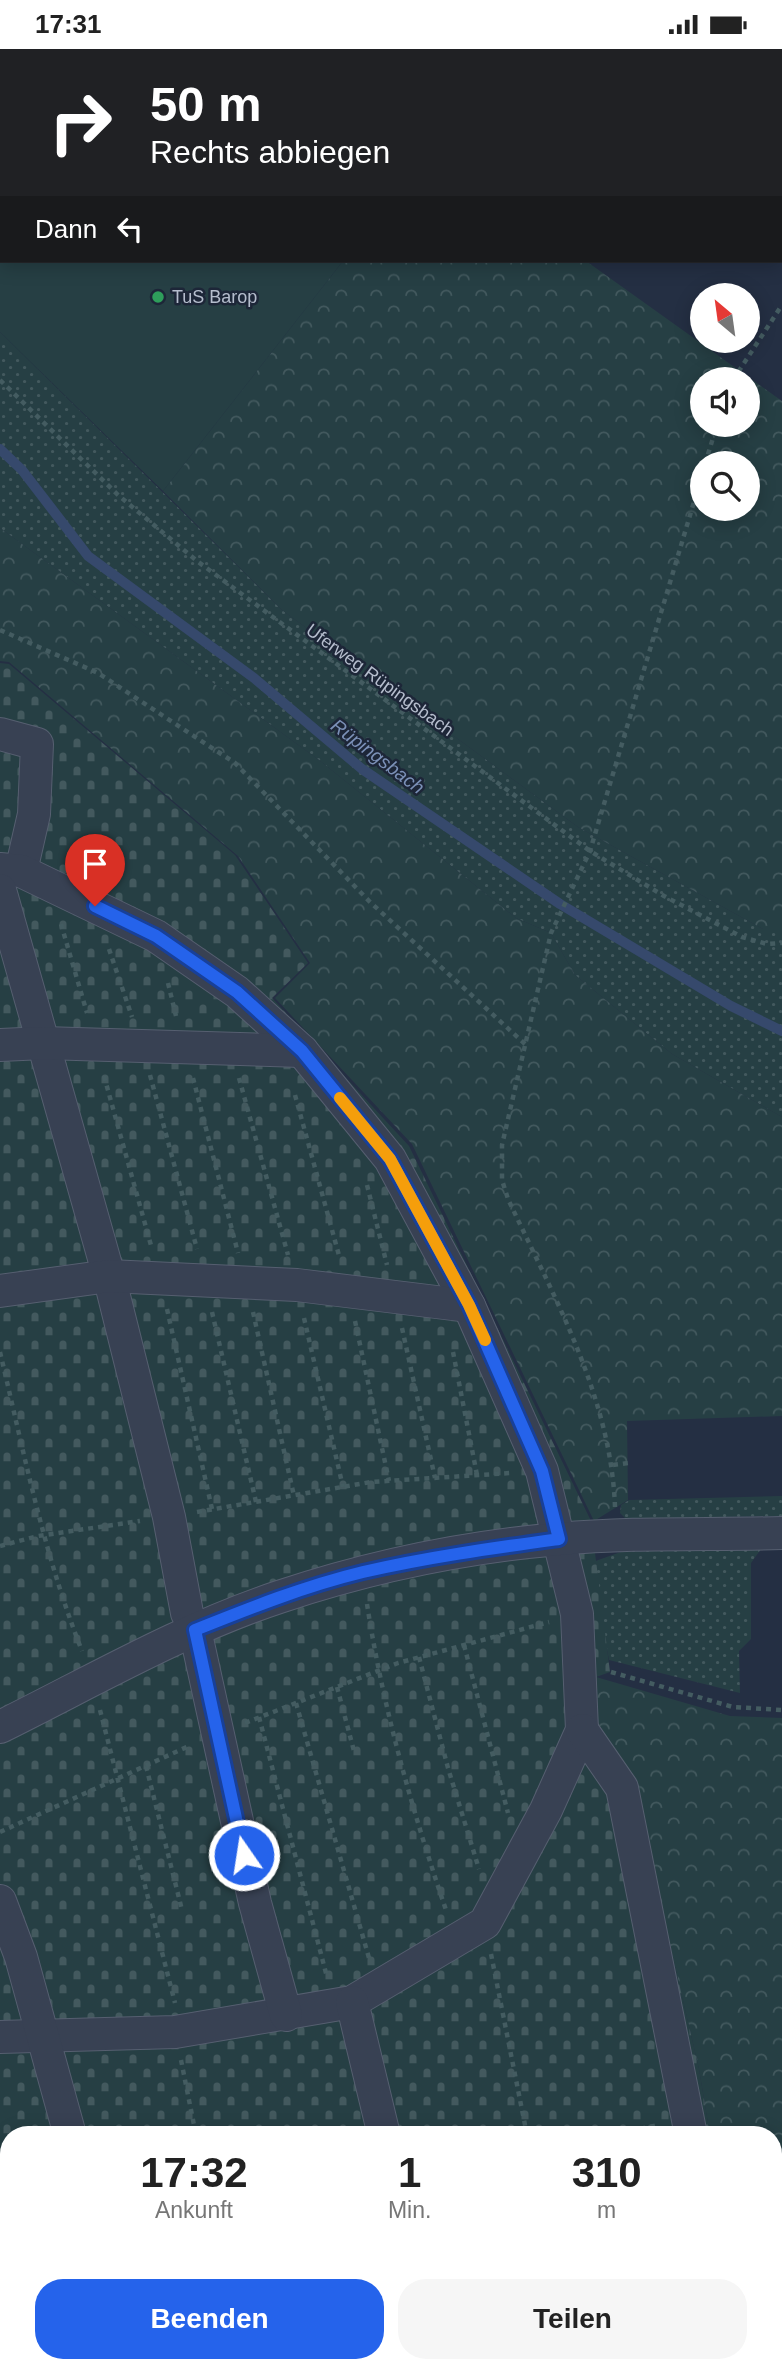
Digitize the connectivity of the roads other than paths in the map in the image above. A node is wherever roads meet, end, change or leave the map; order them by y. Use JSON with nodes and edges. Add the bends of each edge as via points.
{"nodes":[{"id":1,"x":0,"y":734,"type":"edge"},
{"id":2,"x":7,"y":877,"type":"edge"},
{"id":3,"x":44,"y":1043,"type":"junction"},
{"id":4,"x":0,"y":1045,"type":"edge"},
{"id":5,"x":292,"y":1051,"type":"junction"},
{"id":6,"x":109,"y":1276,"type":"junction"},
{"id":7,"x":0,"y":1291,"type":"edge"},
{"id":8,"x":456,"y":1304,"type":"junction"},
{"id":9,"x":782,"y":1533,"type":"edge"},
{"id":10,"x":559,"y":1539,"type":"junction"},
{"id":11,"x":195,"y":1630,"type":"junction"},
{"id":12,"x":0,"y":1727,"type":"edge"},
{"id":13,"x":582,"y":1730,"type":"junction"},
{"id":14,"x":0,"y":1901,"type":"edge"},
{"id":15,"x":354,"y":1998,"type":"junction"},
{"id":16,"x":286,"y":2015,"type":"junction"},
{"id":17,"x":43,"y":2035,"type":"junction"},
{"id":18,"x":0,"y":2037,"type":"edge"},
{"id":19,"x":68,"y":2126,"type":"edge"},
{"id":20,"x":382,"y":2126,"type":"edge"},
{"id":21,"x":690,"y":2126,"type":"edge"}],
"edges":[{"from":1,"to":2,"type":"lane","via":[[37,744],[34,814]]},
{"from":2,"to":3,"type":"lane"},
{"from":2,"to":5,"type":"lane","via":[[49,884],[156,936],[237,992]]},
{"from":3,"to":4,"type":"lane"},
{"from":3,"to":5,"type":"lane"},
{"from":3,"to":6,"type":"lane"},
{"from":5,"to":8,"type":"lane","via":[[388,1156]]},
{"from":6,"to":7,"type":"lane"},
{"from":6,"to":8,"type":"lane","via":[[297,1285]]},
{"from":6,"to":11,"type":"lane","via":[[169,1517],[187,1613]]},
{"from":8,"to":10,"type":"lane","via":[[542,1471]]},
{"from":9,"to":10,"type":"lane"},
{"from":10,"to":11,"type":"lane","via":[[362,1572]]},
{"from":10,"to":13,"type":"lane","via":[[577,1614]]},
{"from":11,"to":12,"type":"lane"},
{"from":11,"to":16,"type":"lane","via":[[255,1903]]},
{"from":13,"to":15,"type":"lane","via":[[489,1917],[456,1941]]},
{"from":13,"to":21,"type":"lane","via":[[622,1788]]},
{"from":14,"to":17,"type":"lane"},
{"from":15,"to":16,"type":"lane"},
{"from":15,"to":20,"type":"lane"},
{"from":16,"to":17,"type":"lane","via":[[179,2031]]},
{"from":17,"to":18,"type":"lane"},
{"from":17,"to":19,"type":"lane"}]}
